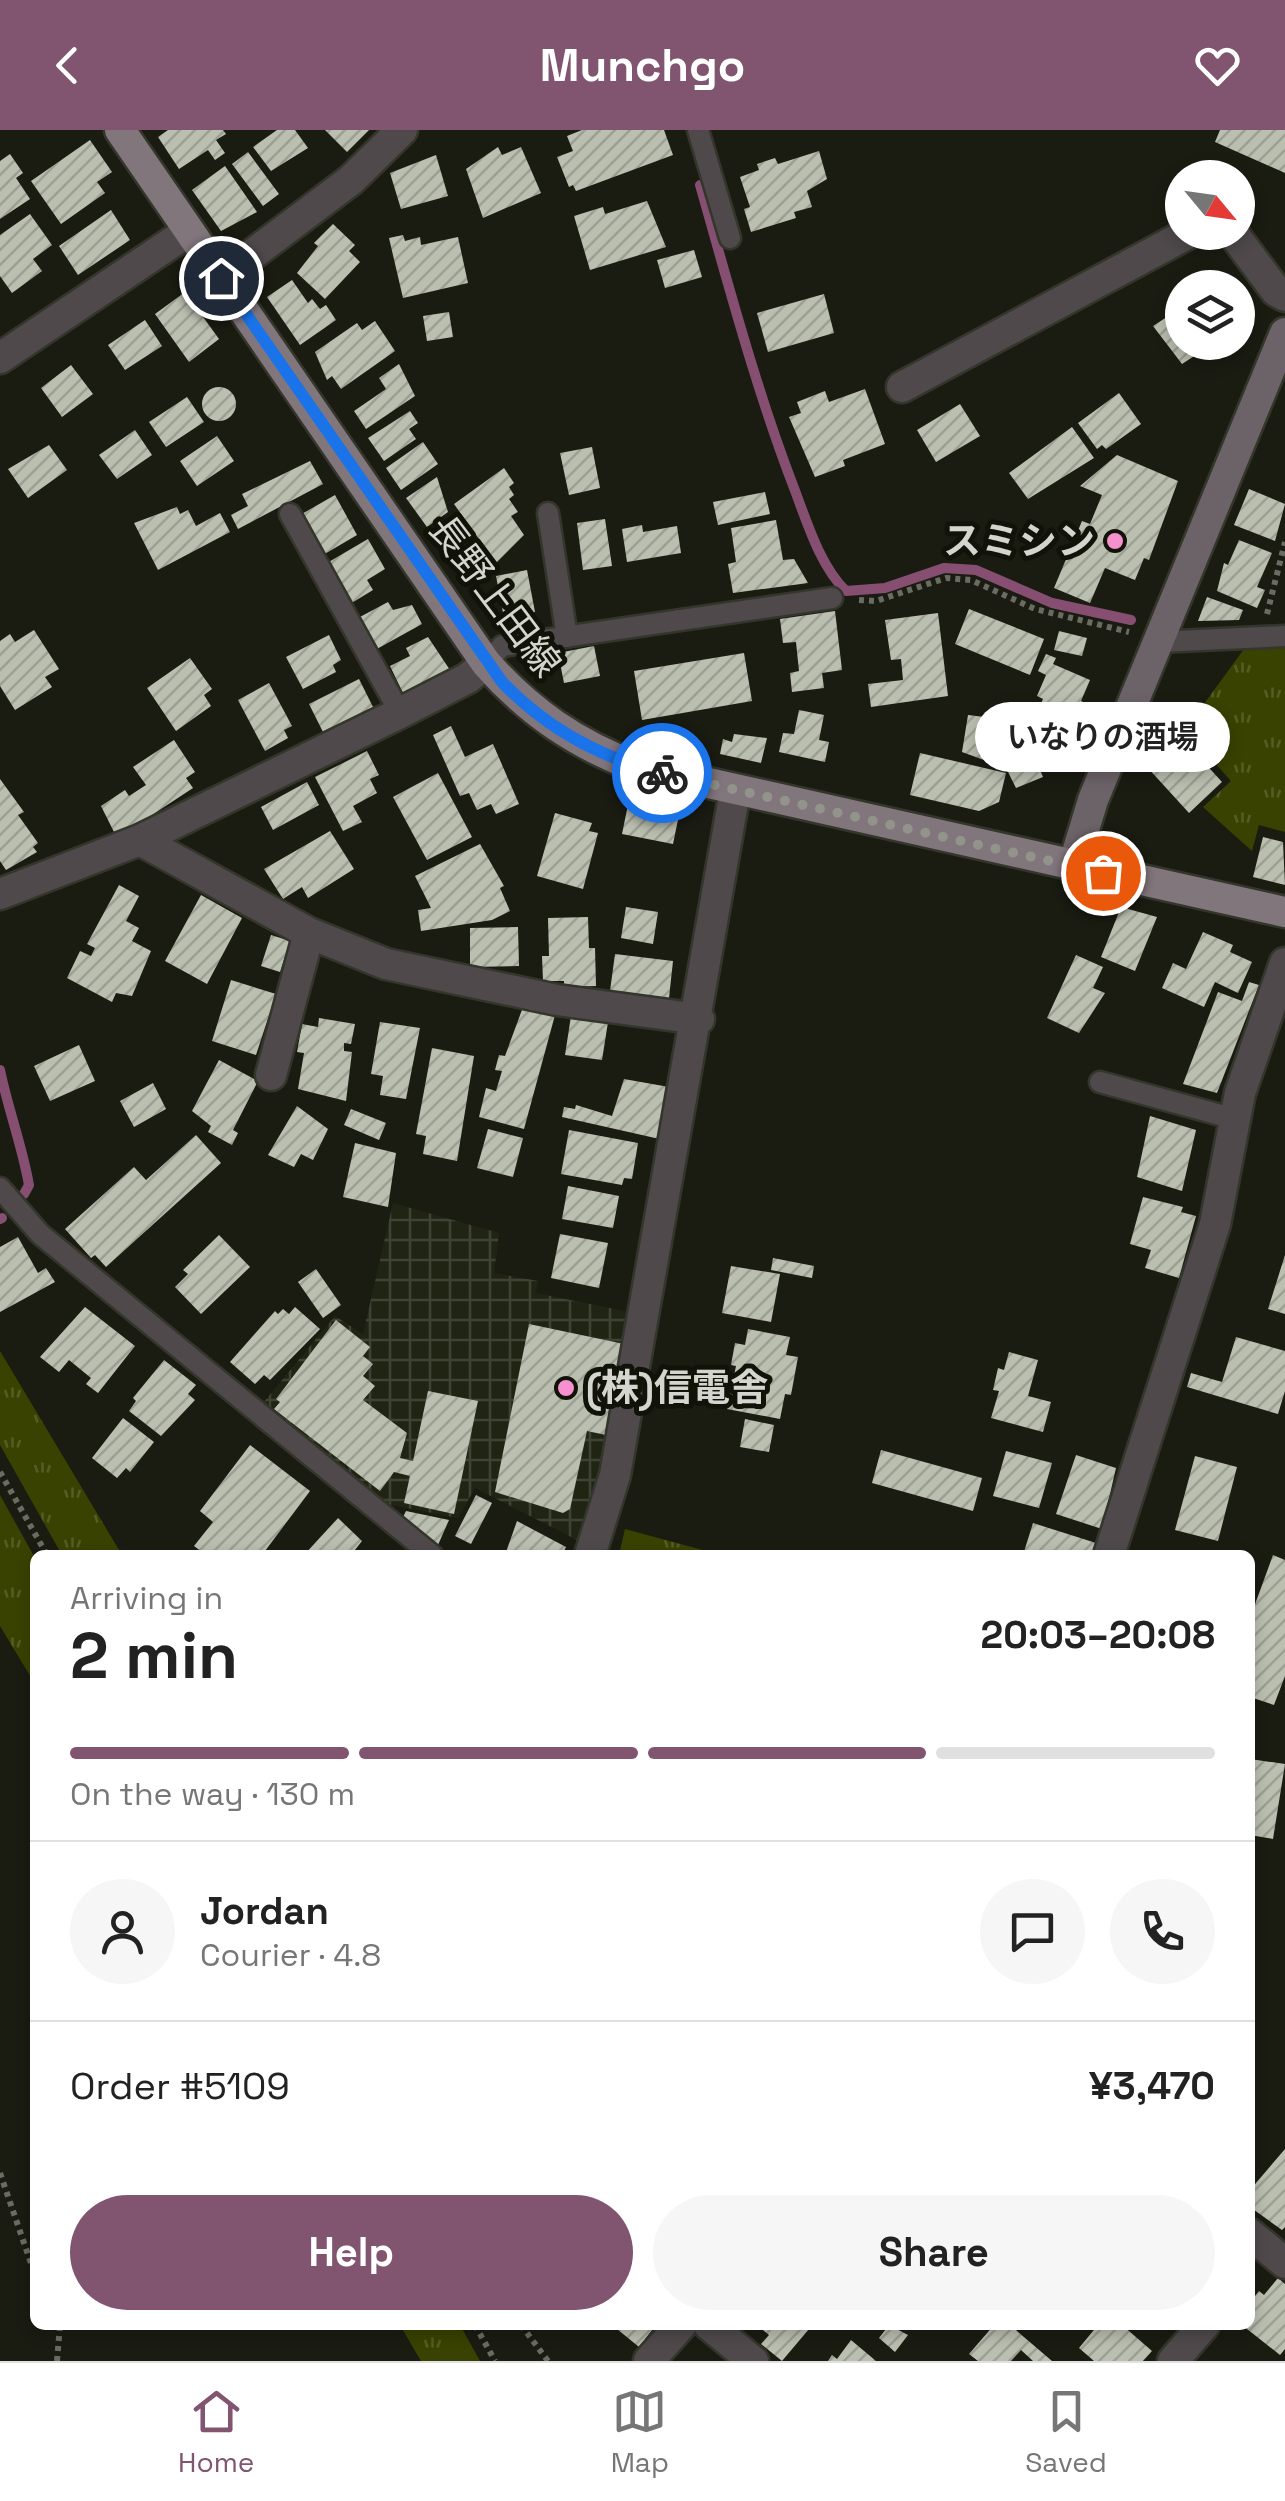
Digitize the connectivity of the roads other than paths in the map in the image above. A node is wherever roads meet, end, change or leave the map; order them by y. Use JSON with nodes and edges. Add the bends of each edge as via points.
{"nodes":[{"id":1,"x":120,"y":130,"type":"edge"},
{"id":2,"x":402,"y":130,"type":"edge"},
{"id":3,"x":698,"y":130,"type":"edge"},
{"id":4,"x":189,"y":231,"type":"junction"},
{"id":5,"x":730,"y":238,"type":"dead end"},
{"id":6,"x":1165,"y":246,"type":"edge"},
{"id":7,"x":1245,"y":250,"type":"edge"},
{"id":8,"x":221,"y":278,"type":"junction"},
{"id":9,"x":1285,"y":296,"type":"edge"},
{"id":10,"x":1285,"y":333,"type":"edge"},
{"id":11,"x":0,"y":358,"type":"edge"},
{"id":12,"x":902,"y":386,"type":"dead end"},
{"id":13,"x":548,"y":513,"type":"dead end"},
{"id":14,"x":290,"y":514,"type":"dead end"},
{"id":15,"x":832,"y":598,"type":"road end"},
{"id":16,"x":1285,"y":636,"type":"edge"},
{"id":17,"x":567,"y":637,"type":"junction"},
{"id":18,"x":1158,"y":642,"type":"junction"},
{"id":19,"x":486,"y":663,"type":"junction"},
{"id":20,"x":400,"y":713,"type":"junction"},
{"id":21,"x":735,"y":792,"type":"junction"},
{"id":22,"x":140,"y":840,"type":"junction"},
{"id":23,"x":1073,"y":866,"type":"junction"},
{"id":24,"x":0,"y":894,"type":"edge"},
{"id":25,"x":1285,"y":912,"type":"edge"},
{"id":26,"x":309,"y":933,"type":"junction"},
{"id":27,"x":1285,"y":963,"type":"edge"},
{"id":28,"x":698,"y":1019,"type":"junction"},
{"id":29,"x":271,"y":1075,"type":"dead end"},
{"id":30,"x":1100,"y":1082,"type":"dead end"},
{"id":31,"x":1235,"y":1120,"type":"junction"},
{"id":32,"x":0,"y":1188,"type":"edge"},
{"id":33,"x":426,"y":1550,"type":"edge"},
{"id":34,"x":592,"y":1550,"type":"edge"},
{"id":35,"x":1111,"y":1550,"type":"edge"},
{"id":36,"x":676,"y":2330,"type":"edge"},
{"id":37,"x":716,"y":2330,"type":"edge"},
{"id":38,"x":1200,"y":2330,"type":"edge"},
{"id":39,"x":648,"y":2361,"type":"edge"},
{"id":40,"x":753,"y":2361,"type":"edge"},
{"id":41,"x":1173,"y":2361,"type":"edge"}],
"edges":[{"from":1,"to":4,"type":"main road","name":"長野上田線"},
{"from":2,"to":8,"type":"street","via":[[351,180]]},
{"from":3,"to":5,"type":"lane"},
{"from":4,"to":8,"type":"main road","name":"長野上田線"},
{"from":4,"to":11,"type":"street"},
{"from":6,"to":12,"type":"street"},
{"from":7,"to":9,"type":"street"},
{"from":8,"to":19,"type":"main road","name":"長野上田線"},
{"from":10,"to":18,"type":"street"},
{"from":13,"to":17,"type":"lane"},
{"from":14,"to":20,"type":"lane"},
{"from":15,"to":17,"type":"lane"},
{"from":16,"to":18,"type":"lane"},
{"from":17,"to":19,"type":"lane","via":[[502,646]]},
{"from":18,"to":23,"type":"street"},
{"from":19,"to":20,"type":"street"},
{"from":19,"to":21,"type":"main road","name":"長野上田線","via":[[536,714],[572,738],[637,767]]},
{"from":20,"to":22,"type":"street"},
{"from":21,"to":23,"type":"main road","name":"長野上田線"},
{"from":21,"to":28,"type":"street"},
{"from":22,"to":24,"type":"street"},
{"from":22,"to":26,"type":"street"},
{"from":23,"to":25,"type":"main road","name":"長野上田線"},
{"from":26,"to":28,"type":"street","via":[[386,964],[557,1000]]},
{"from":26,"to":29,"type":"street"},
{"from":27,"to":31,"type":"street"},
{"from":28,"to":34,"type":"street","via":[[615,1474]]},
{"from":30,"to":31,"type":"lane"},
{"from":31,"to":35,"type":"street","via":[[1216,1224]]},
{"from":32,"to":33,"type":"lane","via":[[40,1234]]},
{"from":36,"to":39,"type":"street"},
{"from":37,"to":40,"type":"street"},
{"from":38,"to":41,"type":"street"}]}
